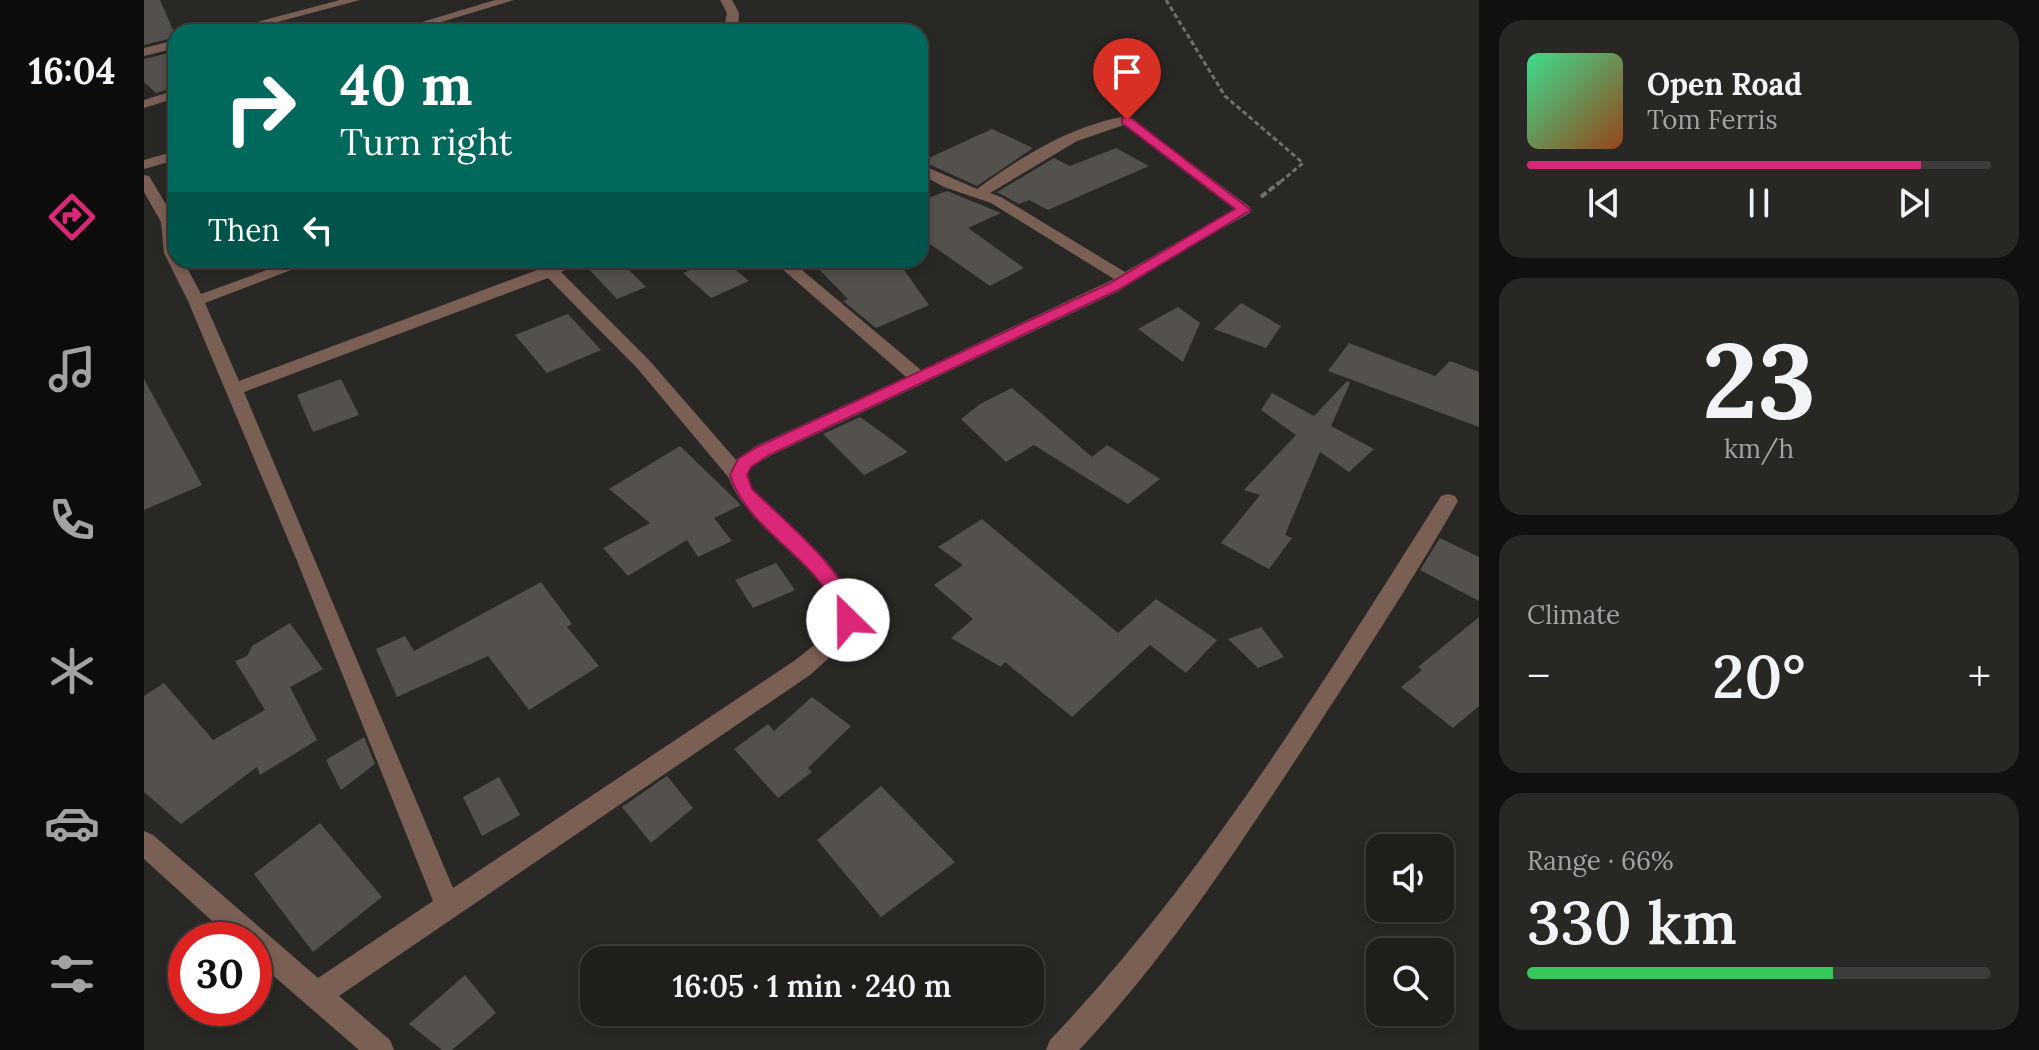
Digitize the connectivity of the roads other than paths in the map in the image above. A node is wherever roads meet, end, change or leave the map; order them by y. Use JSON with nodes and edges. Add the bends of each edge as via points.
{"nodes":[{"id":1,"x":297,"y":0,"type":"edge"},
{"id":2,"x":354,"y":0,"type":"edge"},
{"id":3,"x":508,"y":0,"type":"edge"},
{"id":4,"x":726,"y":0,"type":"edge"},
{"id":5,"x":309,"y":12,"type":"junction"},
{"id":6,"x":259,"y":24,"type":"edge"},
{"id":7,"x":437,"y":24,"type":"edge"},
{"id":8,"x":731,"y":24,"type":"edge"},
{"id":9,"x":168,"y":46,"type":"edge"},
{"id":10,"x":144,"y":52,"type":"edge"},
{"id":11,"x":168,"y":96,"type":"edge"},
{"id":12,"x":144,"y":104,"type":"edge"},
{"id":13,"x":168,"y":158,"type":"edge"},
{"id":14,"x":144,"y":165,"type":"edge"},
{"id":15,"x":928,"y":172,"type":"edge"},
{"id":16,"x":144,"y":179,"type":"edge"},
{"id":17,"x":979,"y":194,"type":"junction"},
{"id":18,"x":168,"y":214,"type":"edge"},
{"id":19,"x":180,"y":268,"type":"edge"},
{"id":20,"x":287,"y":268,"type":"edge"},
{"id":21,"x":558,"y":268,"type":"edge"},
{"id":22,"x":789,"y":268,"type":"edge"},
{"id":23,"x":551,"y":271,"type":"junction"},
{"id":24,"x":1124,"y":279,"type":"junction"},
{"id":25,"x":196,"y":301,"type":"junction"},
{"id":26,"x":919,"y":378,"type":"junction"},
{"id":27,"x":233,"y":390,"type":"junction"},
{"id":28,"x":738,"y":475,"type":"junction"},
{"id":29,"x":1448,"y":501,"type":"dead end"},
{"id":30,"x":144,"y":843,"type":"edge"},
{"id":31,"x":448,"y":906,"type":"junction"},
{"id":32,"x":232,"y":922,"type":"edge"},
{"id":33,"x":272,"y":958,"type":"edge"},
{"id":34,"x":315,"y":996,"type":"junction"},
{"id":35,"x":380,"y":1050,"type":"edge"},
{"id":36,"x":1060,"y":1050,"type":"edge"}],
"edges":[{"from":1,"to":5,"type":"street"},
{"from":2,"to":5,"type":"street"},
{"from":3,"to":7,"type":"street"},
{"from":4,"to":8,"type":"street","via":[[733,13]]},
{"from":5,"to":6,"type":"street"},
{"from":9,"to":10,"type":"street"},
{"from":11,"to":12,"type":"street"},
{"from":13,"to":14,"type":"street"},
{"from":15,"to":17,"type":"street"},
{"from":16,"to":18,"type":"street"},
{"from":17,"to":24,"type":"street"},
{"from":17,"to":24,"type":"street","via":[[1013,168],[1127,120],[1245,210]]},
{"from":19,"to":25,"type":"street"},
{"from":20,"to":25,"type":"street"},
{"from":21,"to":23,"type":"street"},
{"from":22,"to":26,"type":"street"},
{"from":23,"to":27,"type":"street"},
{"from":23,"to":28,"type":"street","via":[[643,364]]},
{"from":24,"to":26,"type":"street"},
{"from":25,"to":27,"type":"street"},
{"from":26,"to":28,"type":"street","via":[[763,451],[744,463]]},
{"from":27,"to":31,"type":"street"},
{"from":28,"to":31,"type":"street","via":[[744,492],[829,579],[845,602],[848,620],[830,645],[802,668]]},
{"from":29,"to":36,"type":"street","via":[[1331,691],[1208,866],[1141,960]]},
{"from":30,"to":32,"type":"street"},
{"from":31,"to":34,"type":"street"},
{"from":33,"to":34,"type":"street"},
{"from":34,"to":35,"type":"street"}]}
